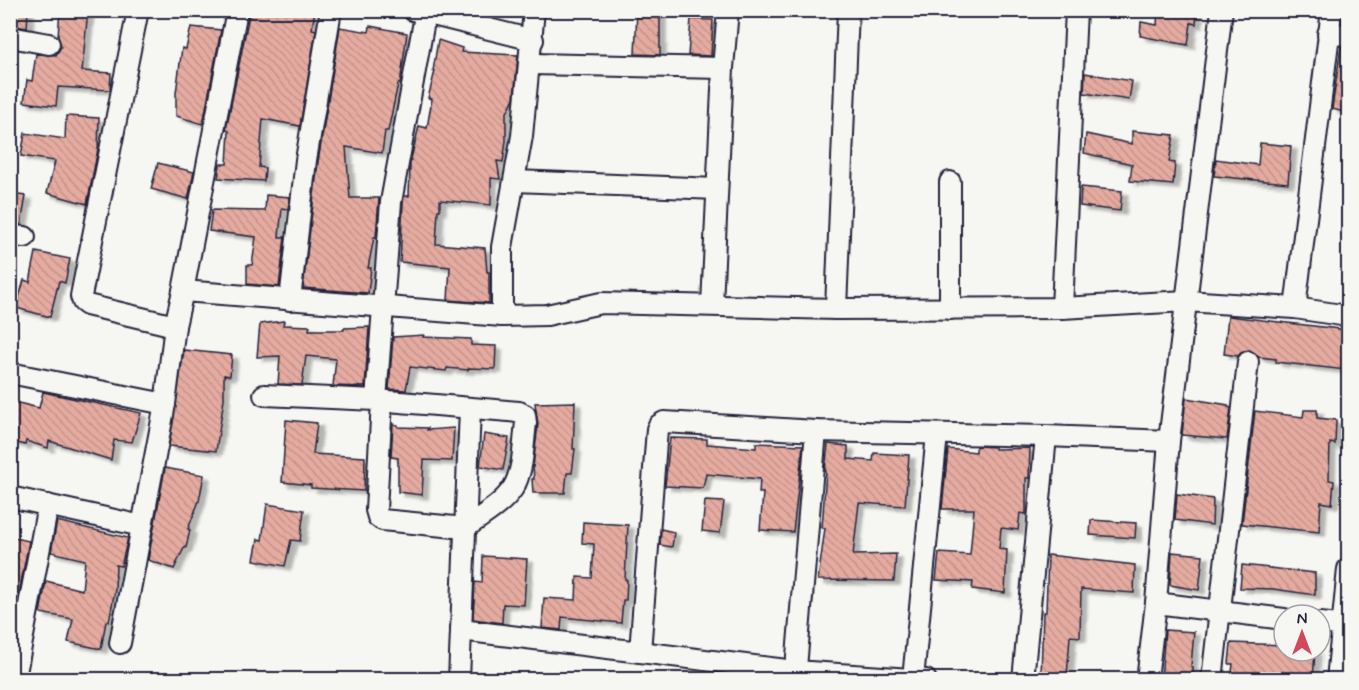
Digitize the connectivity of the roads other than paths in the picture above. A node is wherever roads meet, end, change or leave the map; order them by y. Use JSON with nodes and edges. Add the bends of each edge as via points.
{"nodes":[{"id":1,"x":138,"y":10,"type":"edge"},
{"id":2,"x":237,"y":10,"type":"edge"},
{"id":3,"x":331,"y":10,"type":"edge"},
{"id":4,"x":534,"y":10,"type":"edge"},
{"id":5,"x":728,"y":10,"type":"edge"},
{"id":6,"x":848,"y":10,"type":"edge"},
{"id":7,"x":1076,"y":10,"type":"edge"},
{"id":8,"x":1222,"y":10,"type":"edge"},
{"id":9,"x":1332,"y":10,"type":"edge"},
{"id":10,"x":422,"y":12,"type":"edge"},
{"id":11,"x":1328,"y":34,"type":"junction"},
{"id":12,"x":1348,"y":35,"type":"edge"},
{"id":13,"x":10,"y":37,"type":"edge"},
{"id":14,"x":533,"y":40,"type":"junction"},
{"id":15,"x":49,"y":44,"type":"dead end"},
{"id":16,"x":531,"y":64,"type":"junction"},
{"id":17,"x":723,"y":68,"type":"junction"},
{"id":18,"x":515,"y":181,"type":"junction"},
{"id":19,"x":951,"y":182,"type":"dead end"},
{"id":20,"x":717,"y":189,"type":"junction"},
{"id":21,"x":183,"y":291,"type":"junction"},
{"id":22,"x":290,"y":300,"type":"junction"},
{"id":23,"x":1186,"y":301,"type":"junction"},
{"id":24,"x":712,"y":305,"type":"junction"},
{"id":25,"x":382,"y":307,"type":"junction"},
{"id":26,"x":1062,"y":308,"type":"junction"},
{"id":27,"x":1296,"y":308,"type":"junction"},
{"id":28,"x":836,"y":309,"type":"junction"},
{"id":29,"x":950,"y":309,"type":"junction"},
{"id":30,"x":502,"y":316,"type":"junction"},
{"id":31,"x":1348,"y":316,"type":"edge"},
{"id":32,"x":175,"y":326,"type":"junction"},
{"id":33,"x":1248,"y":362,"type":"dead end"},
{"id":34,"x":10,"y":373,"type":"edge"},
{"id":35,"x":264,"y":395,"type":"dead end"},
{"id":36,"x":379,"y":400,"type":"junction"},
{"id":37,"x":165,"y":404,"type":"junction"},
{"id":38,"x":470,"y":409,"type":"junction"},
{"id":39,"x":816,"y":431,"type":"junction"},
{"id":40,"x":937,"y":435,"type":"junction"},
{"id":41,"x":1046,"y":436,"type":"junction"},
{"id":42,"x":1169,"y":441,"type":"junction"},
{"id":43,"x":10,"y":497,"type":"edge"},
{"id":44,"x":48,"y":505,"type":"junction"},
{"id":45,"x":142,"y":526,"type":"junction"},
{"id":46,"x":465,"y":528,"type":"junction"},
{"id":47,"x":1348,"y":569,"type":"edge"},
{"id":48,"x":1156,"y":603,"type":"junction"},
{"id":49,"x":1218,"y":611,"type":"junction"},
{"id":50,"x":1272,"y":618,"type":"edge"},
{"id":51,"x":1346,"y":626,"type":"edge"},
{"id":52,"x":461,"y":630,"type":"junction"},
{"id":53,"x":120,"y":643,"type":"dead end"},
{"id":54,"x":640,"y":652,"type":"junction"},
{"id":55,"x":795,"y":675,"type":"edge"},
{"id":56,"x":15,"y":678,"type":"edge"},
{"id":57,"x":913,"y":679,"type":"edge"},
{"id":58,"x":459,"y":680,"type":"edge"},
{"id":59,"x":926,"y":680,"type":"edge"},
{"id":60,"x":1023,"y":680,"type":"edge"},
{"id":61,"x":1147,"y":680,"type":"edge"},
{"id":62,"x":1212,"y":680,"type":"edge"},
{"id":63,"x":1337,"y":680,"type":"edge"}],
"edges":[{"from":1,"to":32,"type":"street","via":[[81,296],[87,305]]},
{"from":2,"to":21,"type":"street"},
{"from":3,"to":22,"type":"street","via":[[306,160]]},
{"from":4,"to":14,"type":"street"},
{"from":5,"to":17,"type":"street"},
{"from":6,"to":28,"type":"street"},
{"from":7,"to":26,"type":"street"},
{"from":8,"to":23,"type":"street"},
{"from":9,"to":11,"type":"street"},
{"from":10,"to":14,"type":"street"},
{"from":10,"to":25,"type":"street","via":[[391,202]]},
{"from":11,"to":12,"type":"street"},
{"from":11,"to":27,"type":"street"},
{"from":13,"to":15,"type":"street"},
{"from":14,"to":16,"type":"street"},
{"from":16,"to":17,"type":"street"},
{"from":16,"to":18,"type":"street"},
{"from":17,"to":20,"type":"street"},
{"from":18,"to":20,"type":"street"},
{"from":18,"to":30,"type":"street","via":[[502,247]]},
{"from":19,"to":29,"type":"street"},
{"from":20,"to":24,"type":"street"},
{"from":21,"to":22,"type":"street"},
{"from":21,"to":32,"type":"street"},
{"from":22,"to":25,"type":"street"},
{"from":23,"to":26,"type":"street"},
{"from":23,"to":27,"type":"street"},
{"from":23,"to":42,"type":"street"},
{"from":24,"to":28,"type":"street"},
{"from":24,"to":30,"type":"street","via":[[601,303],[547,315]]},
{"from":25,"to":30,"type":"street"},
{"from":25,"to":36,"type":"street"},
{"from":26,"to":29,"type":"street"},
{"from":27,"to":31,"type":"street"},
{"from":28,"to":29,"type":"street"},
{"from":32,"to":37,"type":"street"},
{"from":33,"to":49,"type":"street"},
{"from":34,"to":37,"type":"street"},
{"from":35,"to":36,"type":"street"},
{"from":36,"to":38,"type":"street"},
{"from":36,"to":46,"type":"street","via":[[378,517]]},
{"from":37,"to":45,"type":"street"},
{"from":38,"to":46,"type":"street"},
{"from":38,"to":46,"type":"street","via":[[519,412],[526,423],[520,473],[512,489]]},
{"from":39,"to":40,"type":"street"},
{"from":39,"to":54,"type":"street","via":[[664,422],[659,425]]},
{"from":39,"to":55,"type":"street"},
{"from":40,"to":41,"type":"street"},
{"from":40,"to":57,"type":"street"},
{"from":41,"to":42,"type":"street"},
{"from":41,"to":60,"type":"street"},
{"from":42,"to":48,"type":"street"},
{"from":43,"to":44,"type":"street"},
{"from":44,"to":45,"type":"street"},
{"from":44,"to":56,"type":"street"},
{"from":45,"to":53,"type":"street"},
{"from":46,"to":52,"type":"street"},
{"from":47,"to":51,"type":"street"},
{"from":48,"to":49,"type":"street"},
{"from":48,"to":61,"type":"street"},
{"from":49,"to":50,"type":"street"},
{"from":49,"to":62,"type":"street"},
{"from":51,"to":63,"type":"street"},
{"from":52,"to":54,"type":"street"},
{"from":52,"to":58,"type":"street"},
{"from":54,"to":55,"type":"street"},
{"from":55,"to":57,"type":"street"},
{"from":57,"to":59,"type":"street"}]}
